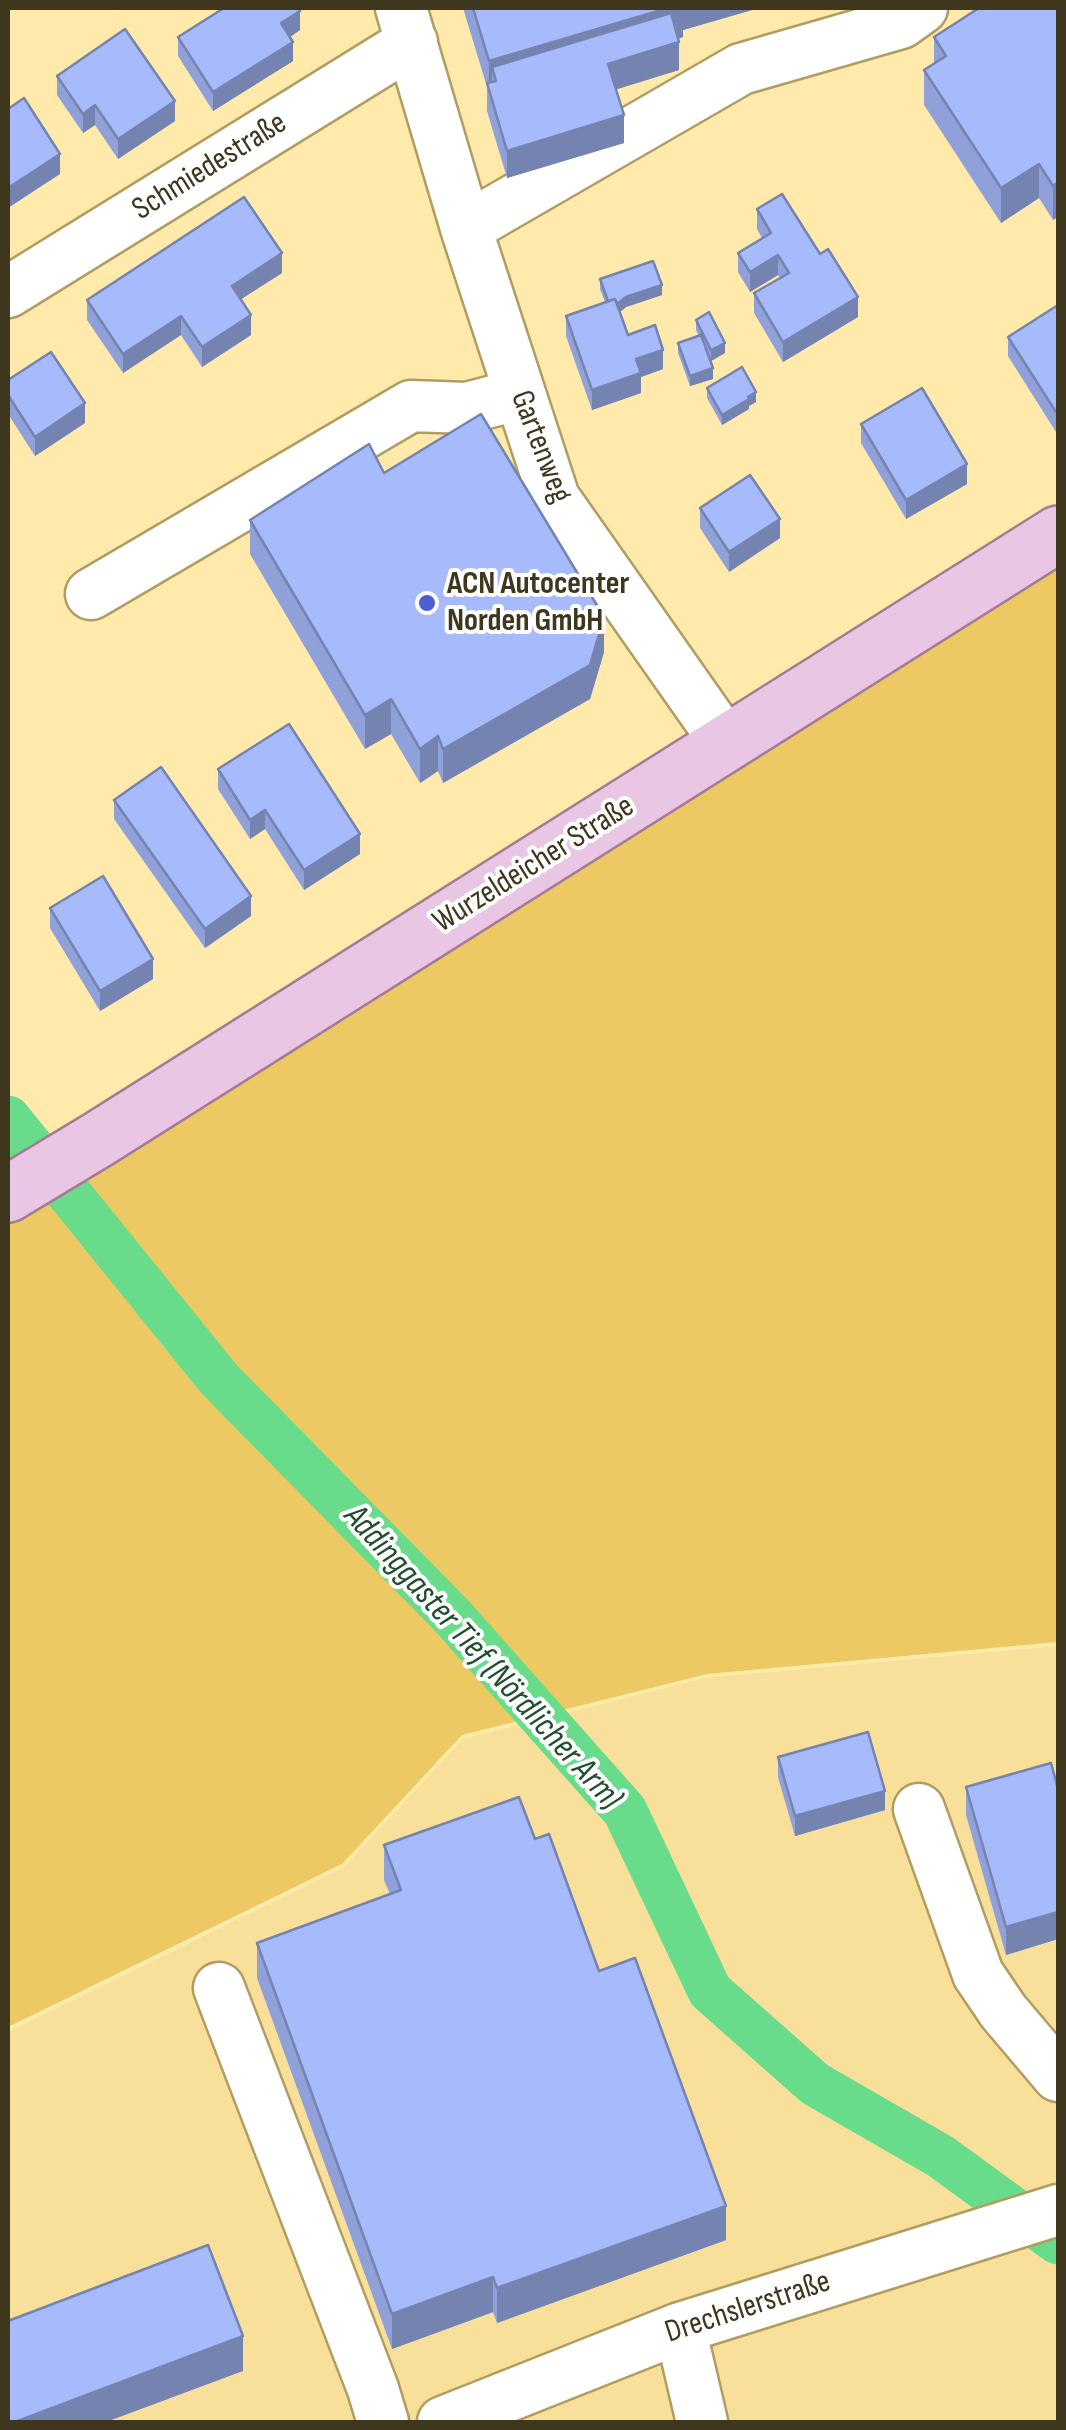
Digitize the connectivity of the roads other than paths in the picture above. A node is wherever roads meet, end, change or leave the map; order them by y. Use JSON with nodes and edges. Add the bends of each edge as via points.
{"nodes":[{"id":1,"x":922,"y":8,"type":"edge"},
{"id":2,"x":407,"y":25,"type":"edge"},
{"id":3,"x":466,"y":228,"type":"junction"},
{"id":4,"x":8,"y":292,"type":"edge"},
{"id":5,"x":520,"y":394,"type":"junction"},
{"id":6,"x":1058,"y":534,"type":"edge"},
{"id":7,"x":91,"y":594,"type":"dead end"},
{"id":8,"x":726,"y":743,"type":"junction"},
{"id":9,"x":8,"y":1194,"type":"edge"},
{"id":10,"x":919,"y":1809,"type":"dead end"},
{"id":11,"x":219,"y":1988,"type":"dead end"},
{"id":12,"x":1058,"y":2076,"type":"edge"},
{"id":13,"x":1058,"y":2210,"type":"edge"},
{"id":14,"x":680,"y":2328,"type":"junction"},
{"id":15,"x":383,"y":2422,"type":"edge"},
{"id":16,"x":443,"y":2422,"type":"edge"},
{"id":17,"x":702,"y":2422,"type":"edge"}],
"edges":[{"from":1,"to":3,"type":"street","via":[[901,22],[741,68]]},
{"from":2,"to":3,"type":"street","name":"Gartenweg"},
{"from":2,"to":4,"type":"street","name":"Schmiedestraße"},
{"from":3,"to":5,"type":"street","name":"Gartenweg"},
{"from":5,"to":7,"type":"street","via":[[467,408],[411,406]]},
{"from":5,"to":8,"type":"street","name":"Gartenweg","via":[[554,498]]},
{"from":6,"to":8,"type":"main road","name":"Wurzeldeicher Straße"},
{"from":8,"to":9,"type":"main road","name":"Wurzeldeicher Straße"},
{"from":10,"to":12,"type":"street","via":[[978,1974]]},
{"from":11,"to":15,"type":"street"},
{"from":13,"to":14,"type":"street","name":"Drechslerstraße"},
{"from":14,"to":16,"type":"street","name":"Drechslerstraße"},
{"from":14,"to":17,"type":"street"}]}
